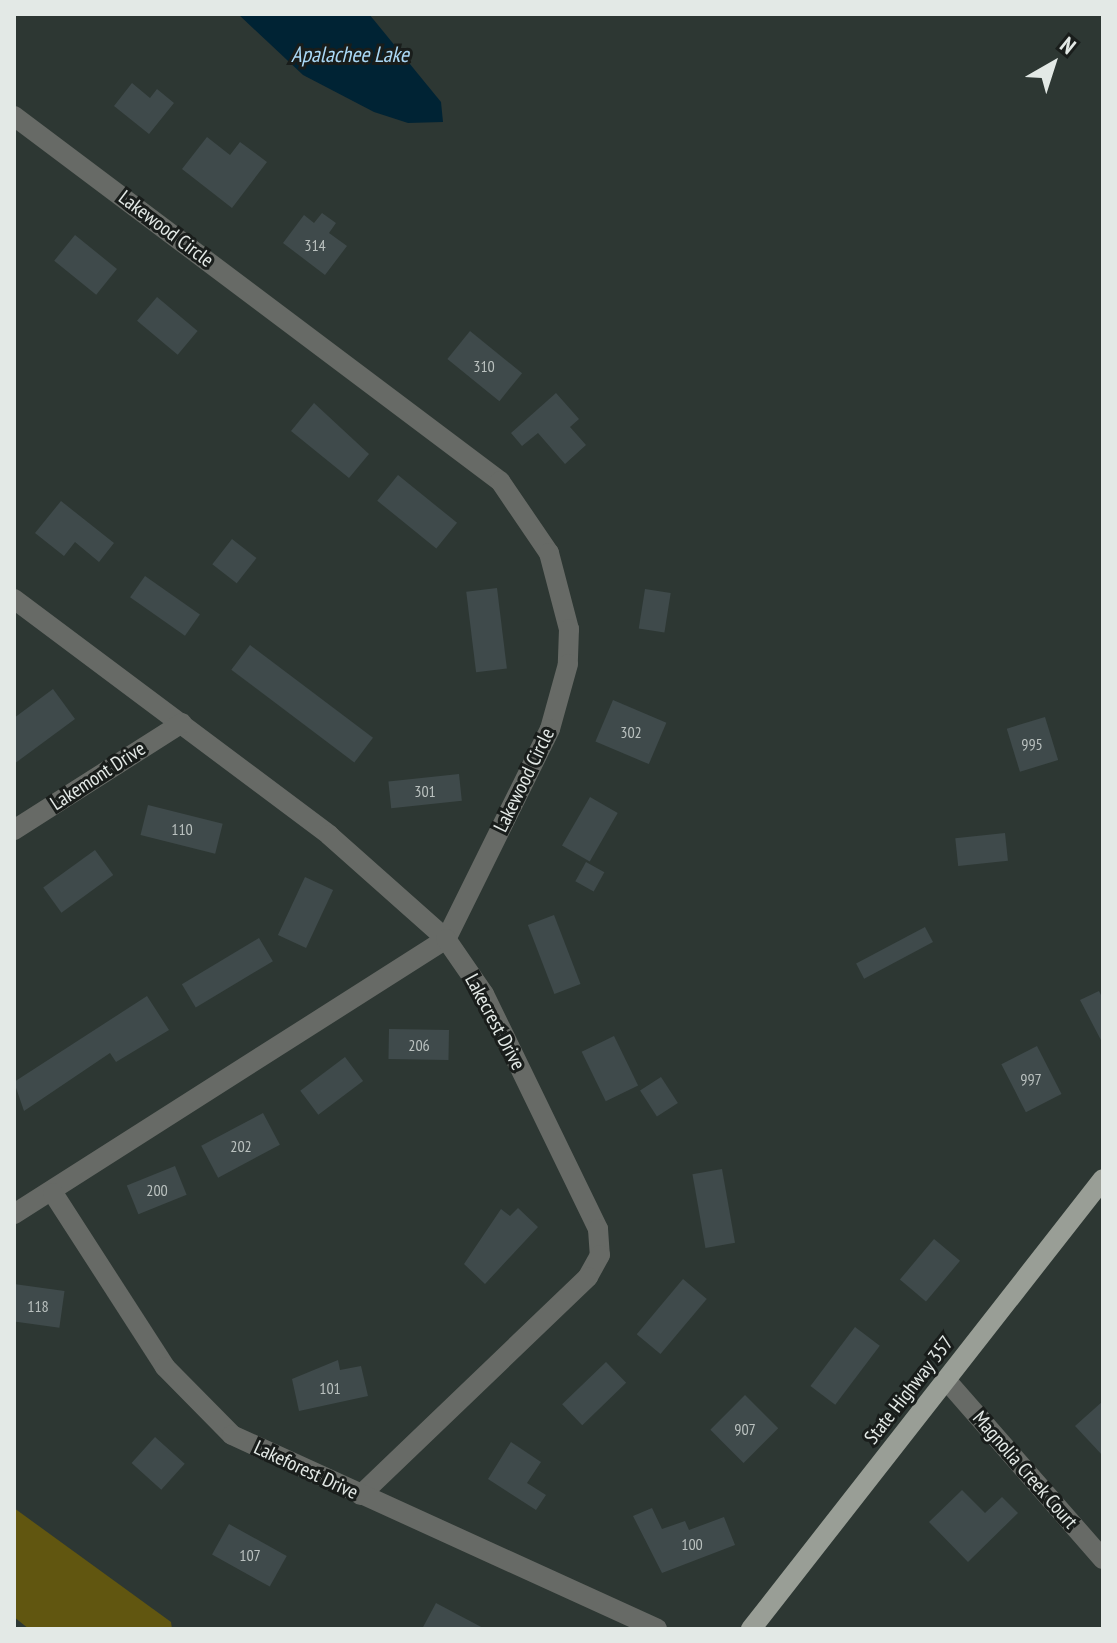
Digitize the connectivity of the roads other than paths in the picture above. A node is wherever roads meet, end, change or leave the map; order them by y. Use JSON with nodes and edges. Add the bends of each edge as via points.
{"nodes":[{"id":1,"x":14,"y":116,"type":"edge"},
{"id":2,"x":14,"y":599,"type":"edge"},
{"id":3,"x":182,"y":723,"type":"junction"},
{"id":4,"x":14,"y":830,"type":"edge"},
{"id":5,"x":446,"y":939,"type":"junction"},
{"id":6,"x":1103,"y":1179,"type":"edge"},
{"id":7,"x":53,"y":1193,"type":"junction"},
{"id":8,"x":14,"y":1214,"type":"edge"},
{"id":9,"x":947,"y":1381,"type":"junction"},
{"id":10,"x":361,"y":1495,"type":"junction"},
{"id":11,"x":1103,"y":1559,"type":"edge"},
{"id":12,"x":657,"y":1629,"type":"edge"},
{"id":13,"x":751,"y":1629,"type":"edge"}],
"edges":[{"from":1,"to":5,"type":"street","name":"Lakewood Circle","via":[[479,462],[535,528],[566,609],[563,686],[536,763]]},
{"from":2,"to":3,"type":"street","name":"Lakecrest Drive"},
{"from":3,"to":4,"type":"street","name":"Lakemont Drive"},
{"from":3,"to":5,"type":"street","name":"Lakecrest Drive","via":[[401,893]]},
{"from":5,"to":7,"type":"street"},
{"from":5,"to":10,"type":"street","name":"Lakecrest Drive","via":[[484,994],[598,1229],[600,1255],[588,1277]]},
{"from":6,"to":9,"type":"main road","name":"State Highway 357"},
{"from":7,"to":8,"type":"street"},
{"from":7,"to":10,"type":"street","name":"Lakeforest Drive","via":[[195,1404],[263,1453]]},
{"from":9,"to":11,"type":"street","name":"Magnolia Creek Court"},
{"from":9,"to":13,"type":"main road","name":"State Highway 357"},
{"from":10,"to":12,"type":"street","name":"Lakeforest Drive","via":[[585,1590]]}]}
